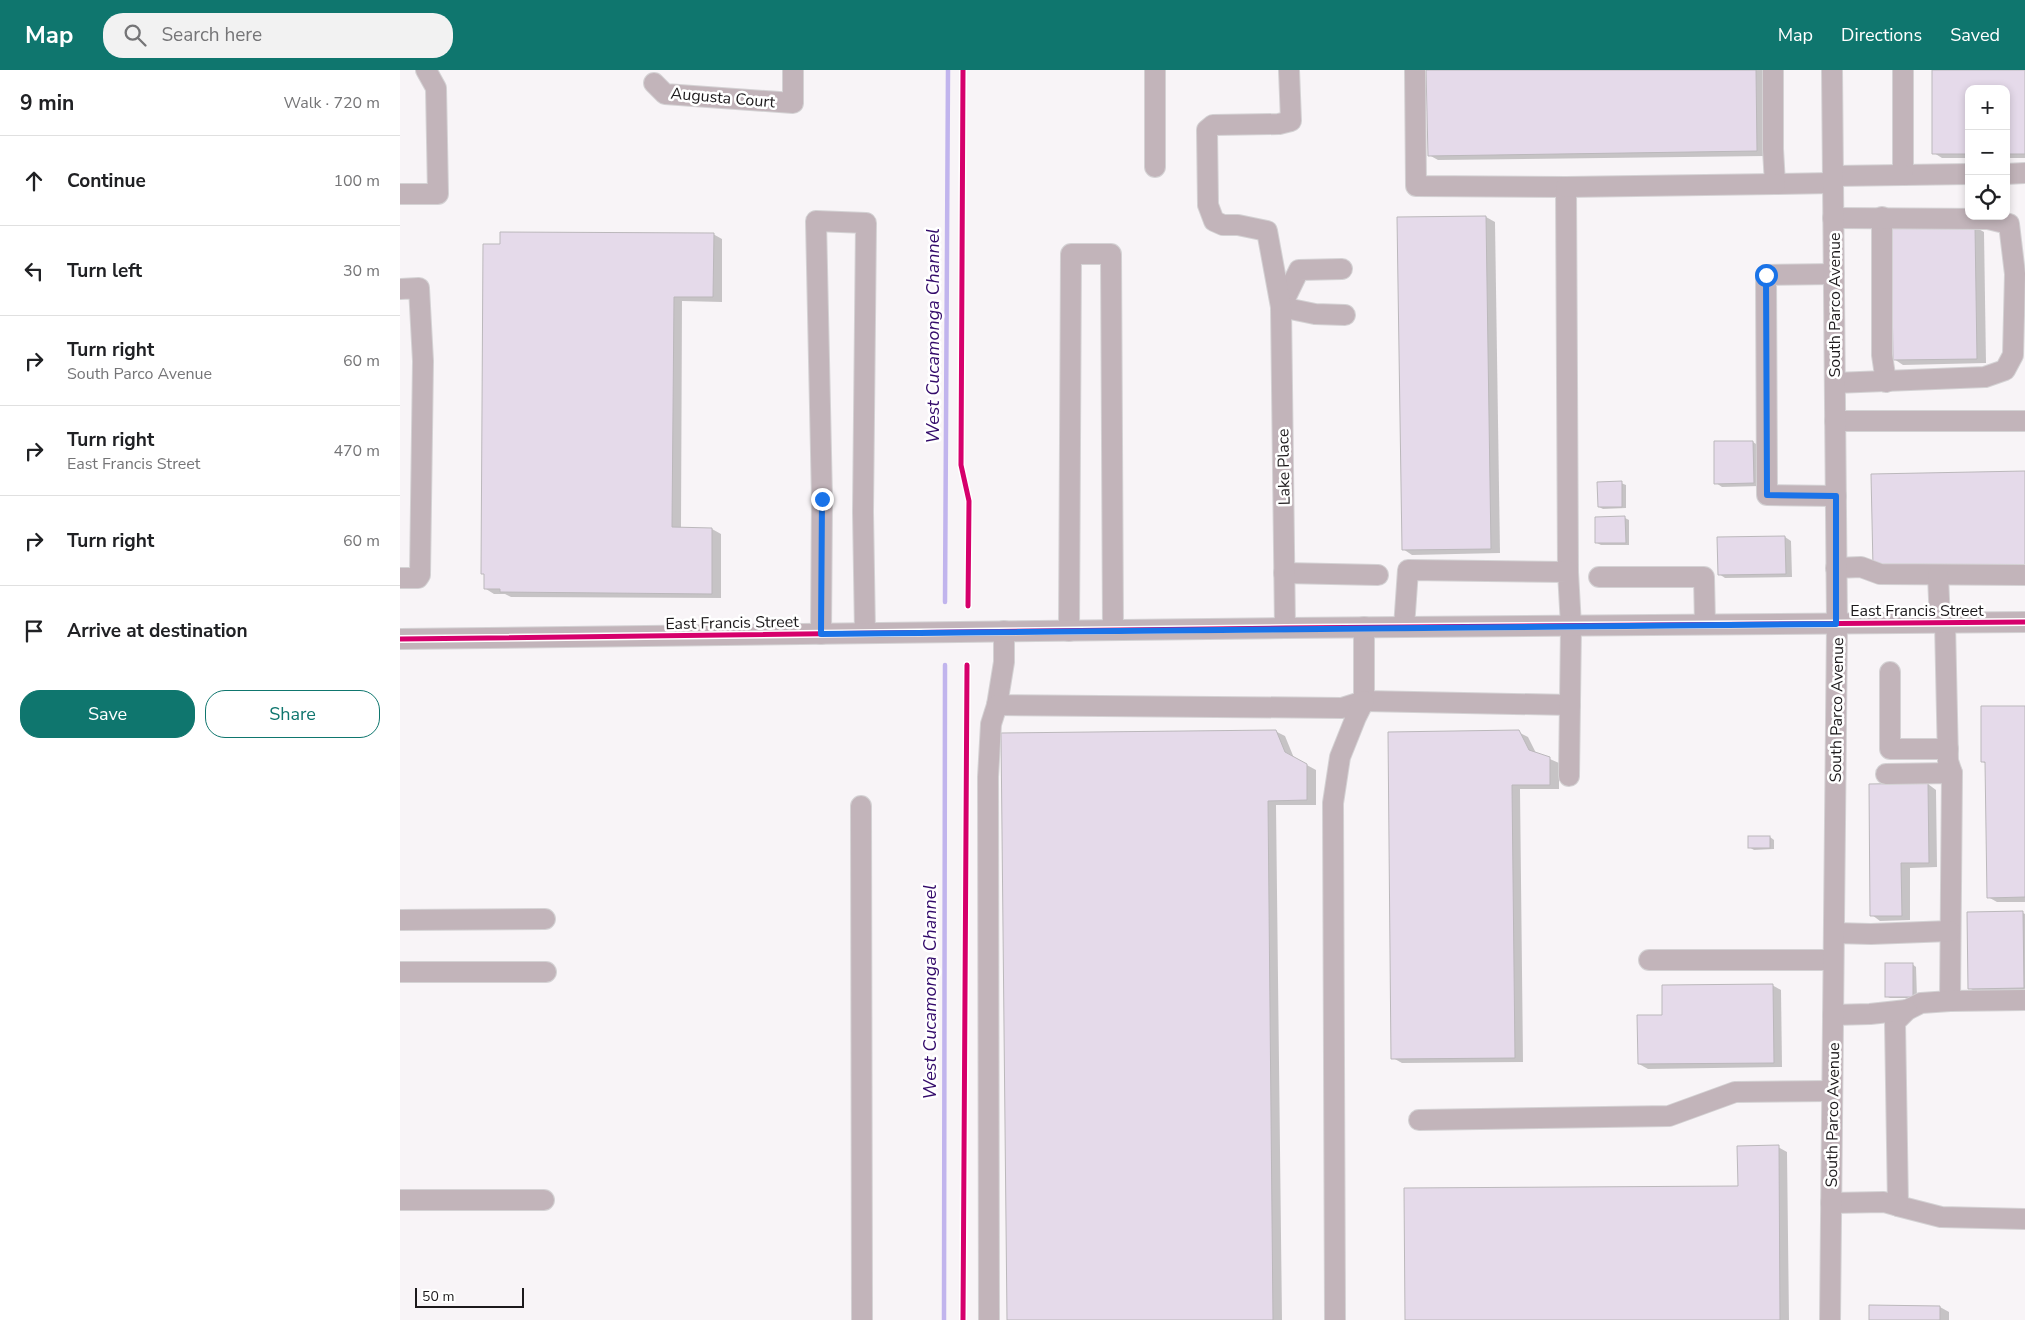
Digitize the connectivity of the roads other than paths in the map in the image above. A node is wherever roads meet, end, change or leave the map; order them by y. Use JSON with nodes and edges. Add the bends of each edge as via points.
{"nodes":[{"id":1,"x":426,"y":70,"type":"edge"},
{"id":2,"x":793,"y":70,"type":"edge"},
{"id":3,"x":1156,"y":70,"type":"edge"},
{"id":4,"x":1415,"y":70,"type":"edge"},
{"id":5,"x":1774,"y":70,"type":"edge"},
{"id":6,"x":1832,"y":70,"type":"edge"},
{"id":7,"x":1903,"y":70,"type":"edge"},
{"id":8,"x":1290,"y":79,"type":"edge"},
{"id":9,"x":654,"y":83,"type":"dead end"},
{"id":10,"x":1156,"y":167,"type":"dead end"},
{"id":11,"x":1965,"y":174,"type":"edge"},
{"id":12,"x":2010,"y":174,"type":"edge"},
{"id":13,"x":2025,"y":174,"type":"edge"},
{"id":14,"x":1903,"y":175,"type":"junction"},
{"id":15,"x":1833,"y":179,"type":"junction"},
{"id":16,"x":1775,"y":184,"type":"junction"},
{"id":17,"x":1566,"y":187,"type":"junction"},
{"id":18,"x":400,"y":194,"type":"edge"},
{"id":19,"x":1833,"y":218,"type":"junction"},
{"id":20,"x":1882,"y":218,"type":"junction"},
{"id":21,"x":1342,"y":269,"type":"dead end"},
{"id":22,"x":1834,"y":274,"type":"junction"},
{"id":23,"x":400,"y":289,"type":"edge"},
{"id":24,"x":1281,"y":307,"type":"junction"},
{"id":25,"x":1345,"y":315,"type":"dead end"},
{"id":26,"x":1886,"y":382,"type":"junction"},
{"id":27,"x":1835,"y":383,"type":"junction"},
{"id":28,"x":1835,"y":421,"type":"junction"},
{"id":29,"x":2025,"y":422,"type":"edge"},
{"id":30,"x":1836,"y":496,"type":"junction"},
{"id":31,"x":1836,"y":568,"type":"junction"},
{"id":32,"x":1568,"y":572,"type":"junction"},
{"id":33,"x":1284,"y":573,"type":"junction"},
{"id":34,"x":2025,"y":574,"type":"edge"},
{"id":35,"x":1378,"y":575,"type":"dead end"},
{"id":36,"x":1938,"y":575,"type":"junction"},
{"id":37,"x":1600,"y":577,"type":"dead end"},
{"id":38,"x":400,"y":578,"type":"edge"},
{"id":39,"x":2025,"y":622,"type":"edge"},
{"id":40,"x":1943,"y":623,"type":"junction"},
{"id":41,"x":1705,"y":624,"type":"junction"},
{"id":42,"x":1836,"y":624,"type":"junction"},
{"id":43,"x":1571,"y":626,"type":"junction"},
{"id":44,"x":1364,"y":627,"type":"junction"},
{"id":45,"x":1404,"y":627,"type":"junction"},
{"id":46,"x":1285,"y":628,"type":"junction"},
{"id":47,"x":1112,"y":630,"type":"junction"},
{"id":48,"x":1069,"y":631,"type":"junction"},
{"id":49,"x":1004,"y":632,"type":"junction"},
{"id":50,"x":865,"y":633,"type":"junction"},
{"id":51,"x":821,"y":634,"type":"junction"},
{"id":52,"x":400,"y":639,"type":"edge"},
{"id":53,"x":1890,"y":672,"type":"dead end"},
{"id":54,"x":1364,"y":701,"type":"junction"},
{"id":55,"x":997,"y":705,"type":"junction"},
{"id":56,"x":1570,"y":706,"type":"junction"},
{"id":57,"x":1948,"y":749,"type":"junction"},
{"id":58,"x":1952,"y":773,"type":"junction"},
{"id":59,"x":1886,"y":774,"type":"dead end"},
{"id":60,"x":1569,"y":776,"type":"dead end"},
{"id":61,"x":861,"y":806,"type":"dead end"},
{"id":62,"x":545,"y":919,"type":"dead end"},
{"id":63,"x":400,"y":920,"type":"edge"},
{"id":64,"x":1950,"y":931,"type":"junction"},
{"id":65,"x":1834,"y":933,"type":"junction"},
{"id":66,"x":1650,"y":960,"type":"dead end"},
{"id":67,"x":1833,"y":960,"type":"junction"},
{"id":68,"x":400,"y":972,"type":"edge"},
{"id":69,"x":546,"y":972,"type":"dead end"},
{"id":70,"x":2025,"y":1000,"type":"edge"},
{"id":71,"x":1950,"y":1001,"type":"junction"},
{"id":72,"x":1907,"y":1010,"type":"junction"},
{"id":73,"x":1833,"y":1015,"type":"junction"},
{"id":74,"x":1832,"y":1091,"type":"junction"},
{"id":75,"x":1419,"y":1120,"type":"dead end"},
{"id":76,"x":400,"y":1200,"type":"edge"},
{"id":77,"x":544,"y":1200,"type":"dead end"},
{"id":78,"x":1831,"y":1203,"type":"junction"},
{"id":79,"x":1898,"y":1206,"type":"junction"},
{"id":80,"x":2025,"y":1219,"type":"edge"},
{"id":81,"x":862,"y":1320,"type":"edge"},
{"id":82,"x":989,"y":1320,"type":"edge"},
{"id":83,"x":1335,"y":1320,"type":"edge"},
{"id":84,"x":1830,"y":1320,"type":"edge"}],
"edges":[{"from":1,"to":18,"type":"street","via":[[436,88],[438,194]]},
{"from":2,"to":9,"type":"street","name":"Augusta Court","via":[[793,103],[664,94]]},
{"from":3,"to":10,"type":"street"},
{"from":4,"to":17,"type":"street","via":[[1416,186]]},
{"from":5,"to":16,"type":"street"},
{"from":6,"to":15,"type":"street","name":"South Parco Avenue"},
{"from":7,"to":14,"type":"street"},
{"from":8,"to":24,"type":"street","name":"Lake Place","via":[[1291,121],[1288,123],[1213,125],[1207,130],[1208,205],[1214,221],[1267,231]]},
{"from":11,"to":14,"type":"street"},
{"from":12,"to":13,"type":"street"},
{"from":14,"to":15,"type":"street"},
{"from":15,"to":16,"type":"street"},
{"from":15,"to":19,"type":"street","name":"South Parco Avenue"},
{"from":16,"to":17,"type":"street"},
{"from":17,"to":32,"type":"street"},
{"from":19,"to":20,"type":"street"},
{"from":19,"to":22,"type":"street","name":"South Parco Avenue"},
{"from":20,"to":26,"type":"street","via":[[1882,355]]},
{"from":20,"to":26,"type":"street","via":[[1988,219],[2009,224],[2015,274],[2013,355],[2005,370],[1985,377]]},
{"from":21,"to":24,"type":"street","via":[[1299,270]]},
{"from":22,"to":27,"type":"street","name":"South Parco Avenue"},
{"from":22,"to":30,"type":"street","via":[[1766,275],[1766,423],[1767,495]]},
{"from":23,"to":38,"type":"street","via":[[420,288],[423,361],[420,575],[418,578]]},
{"from":24,"to":25,"type":"street","via":[[1315,314]]},
{"from":24,"to":33,"type":"street","name":"Lake Place"},
{"from":26,"to":27,"type":"street"},
{"from":27,"to":28,"type":"street","name":"South Parco Avenue"},
{"from":28,"to":29,"type":"street"},
{"from":28,"to":30,"type":"street","name":"South Parco Avenue"},
{"from":30,"to":31,"type":"street","name":"South Parco Avenue"},
{"from":31,"to":36,"type":"street","via":[[1861,567],[1880,574]]},
{"from":31,"to":42,"type":"street","name":"South Parco Avenue"},
{"from":32,"to":43,"type":"street"},
{"from":32,"to":45,"type":"street","via":[[1408,570]]},
{"from":33,"to":35,"type":"street"},
{"from":33,"to":46,"type":"street","name":"Lake Place"},
{"from":34,"to":36,"type":"street"},
{"from":36,"to":40,"type":"street"},
{"from":37,"to":41,"type":"street","via":[[1704,577]]},
{"from":39,"to":40,"type":"street","name":"East Francis Street"},
{"from":40,"to":42,"type":"street","name":"East Francis Street"},
{"from":40,"to":57,"type":"street"},
{"from":41,"to":42,"type":"street","name":"East Francis Street"},
{"from":41,"to":43,"type":"street","name":"East Francis Street"},
{"from":42,"to":65,"type":"street","name":"South Parco Avenue"},
{"from":43,"to":45,"type":"street","name":"East Francis Street"},
{"from":43,"to":56,"type":"street"},
{"from":44,"to":45,"type":"street","name":"East Francis Street"},
{"from":44,"to":46,"type":"street","name":"East Francis Street"},
{"from":44,"to":54,"type":"street"},
{"from":46,"to":47,"type":"street","name":"East Francis Street"},
{"from":47,"to":48,"type":"street","name":"East Francis Street"},
{"from":47,"to":48,"type":"street","via":[[1111,254],[1071,254]]},
{"from":48,"to":49,"type":"street","name":"East Francis Street"},
{"from":49,"to":50,"type":"street","name":"East Francis Street"},
{"from":49,"to":55,"type":"street","via":[[1004,662]]},
{"from":50,"to":51,"type":"street","name":"East Francis Street"},
{"from":50,"to":51,"type":"street","via":[[866,223],[816,221],[822,499]]},
{"from":51,"to":52,"type":"street","name":"East Francis Street"},
{"from":53,"to":57,"type":"street","via":[[1890,749]]},
{"from":54,"to":55,"type":"street","via":[[1342,708]]},
{"from":54,"to":56,"type":"street"},
{"from":54,"to":83,"type":"street","via":[[1340,757],[1332,803]]},
{"from":55,"to":82,"type":"street","via":[[991,724],[988,777]]},
{"from":56,"to":60,"type":"street"},
{"from":57,"to":58,"type":"street"},
{"from":58,"to":59,"type":"street"},
{"from":58,"to":64,"type":"street"},
{"from":61,"to":81,"type":"street"},
{"from":62,"to":63,"type":"street"},
{"from":64,"to":65,"type":"street"},
{"from":64,"to":71,"type":"street"},
{"from":65,"to":67,"type":"street","name":"South Parco Avenue"},
{"from":66,"to":67,"type":"street"},
{"from":67,"to":73,"type":"street","name":"South Parco Avenue"},
{"from":68,"to":69,"type":"street"},
{"from":70,"to":71,"type":"street"},
{"from":71,"to":72,"type":"street","via":[[1921,1003]]},
{"from":72,"to":73,"type":"street"},
{"from":72,"to":79,"type":"street","via":[[1895,1022]]},
{"from":73,"to":74,"type":"street","name":"South Parco Avenue"},
{"from":74,"to":75,"type":"street","via":[[1735,1092],[1669,1116]]},
{"from":74,"to":78,"type":"street","name":"South Parco Avenue"},
{"from":76,"to":77,"type":"street"},
{"from":78,"to":79,"type":"street","via":[[1884,1202]]},
{"from":78,"to":84,"type":"street","name":"South Parco Avenue"},
{"from":79,"to":80,"type":"street","via":[[1941,1217]]}]}
